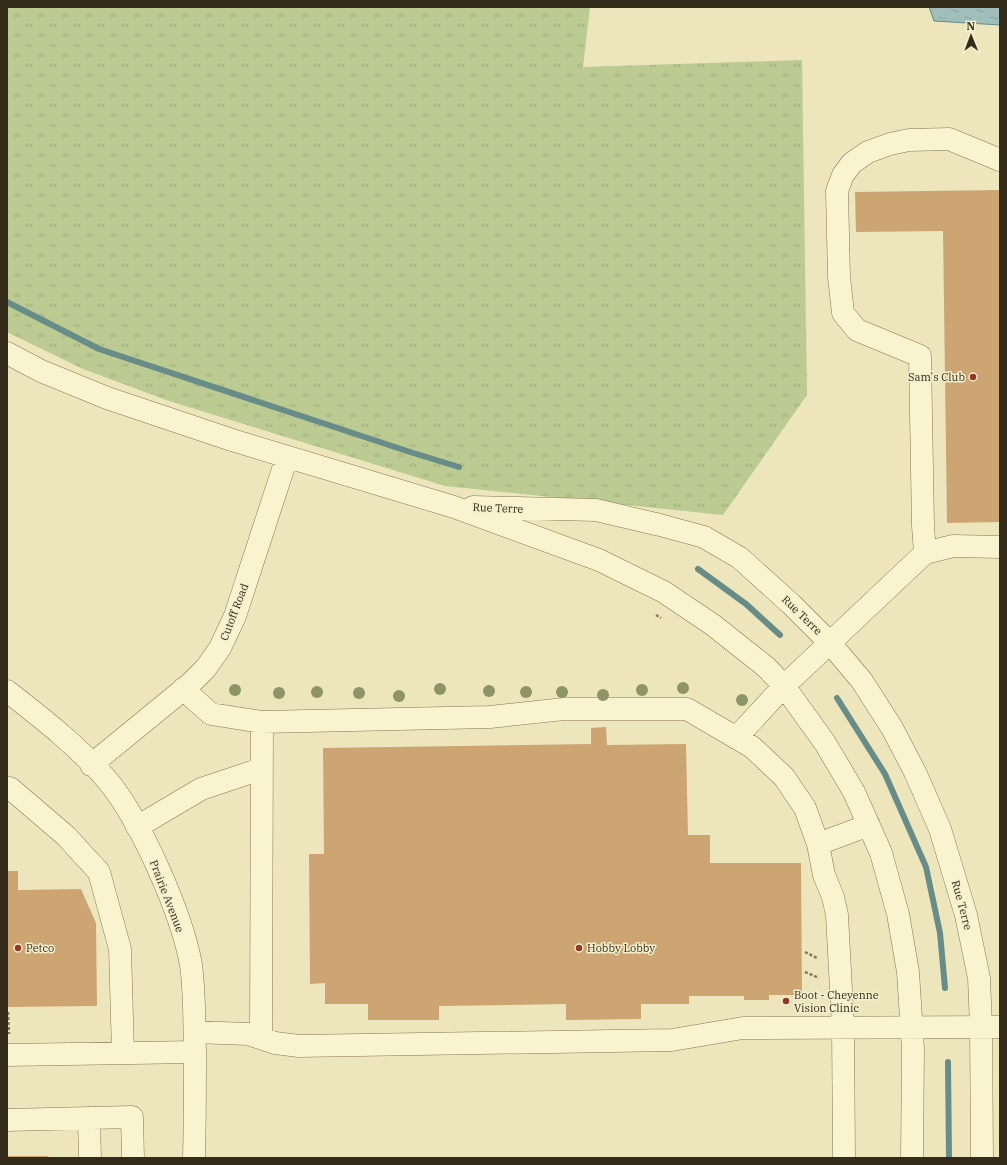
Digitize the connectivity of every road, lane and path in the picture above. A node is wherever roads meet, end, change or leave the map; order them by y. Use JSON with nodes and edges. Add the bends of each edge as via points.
{"nodes":[{"id":1,"x":1000,"y":160,"type":"edge"},
{"id":2,"x":7,"y":353,"type":"edge"},
{"id":3,"x":286,"y":457,"type":"junction"},
{"id":4,"x":454,"y":506,"type":"junction"},
{"id":5,"x":1000,"y":547,"type":"edge"},
{"id":6,"x":925,"y":553,"type":"junction"},
{"id":7,"x":830,"y":643,"type":"junction"},
{"id":8,"x":784,"y":686,"type":"junction"},
{"id":9,"x":184,"y":689,"type":"junction"},
{"id":10,"x":7,"y":691,"type":"edge"},
{"id":11,"x":262,"y":722,"type":"junction"},
{"id":12,"x":736,"y":738,"type":"junction"},
{"id":13,"x":91,"y":764,"type":"junction"},
{"id":14,"x":261,"y":769,"type":"junction"},
{"id":15,"x":7,"y":788,"type":"edge"},
{"id":16,"x":869,"y":825,"type":"junction"},
{"id":17,"x":137,"y":827,"type":"junction"},
{"id":18,"x":818,"y":844,"type":"junction"},
{"id":19,"x":843,"y":1027,"type":"junction"},
{"id":20,"x":912,"y":1027,"type":"junction"},
{"id":21,"x":991,"y":1027,"type":"edge"},
{"id":22,"x":260,"y":1038,"type":"junction"},
{"id":23,"x":195,"y":1042,"type":"junction"},
{"id":24,"x":123,"y":1053,"type":"junction"},
{"id":25,"x":7,"y":1055,"type":"edge"},
{"id":26,"x":89,"y":1118,"type":"junction"},
{"id":27,"x":7,"y":1120,"type":"edge"},
{"id":28,"x":90,"y":1158,"type":"edge"},
{"id":29,"x":133,"y":1158,"type":"edge"},
{"id":30,"x":194,"y":1158,"type":"edge"},
{"id":31,"x":844,"y":1158,"type":"edge"},
{"id":32,"x":912,"y":1158,"type":"edge"},
{"id":33,"x":982,"y":1158,"type":"edge"}],
"edges":[{"from":1,"to":6,"type":"street","via":[[949,139],[909,140],[868,152],[852,163],[843,175],[837,190],[839,277],[843,313],[857,330],[920,356]]},
{"from":2,"to":3,"type":"street","via":[[41,371],[107,398]]},
{"from":3,"to":4,"type":"street"},
{"from":3,"to":9,"type":"street","name":"Cutoff Road","via":[[228,632],[206,668]]},
{"from":4,"to":7,"type":"street","name":"Rue Terre","via":[[596,510],[704,537],[740,558]]},
{"from":4,"to":8,"type":"street","name":"Rue Terre","via":[[599,560],[664,592],[713,625],[766,667]]},
{"from":5,"to":6,"type":"street","via":[[953,546]]},
{"from":6,"to":7,"type":"street"},
{"from":7,"to":8,"type":"street"},
{"from":7,"to":21,"type":"street","name":"Rue Terre","via":[[862,681],[892,728],[940,829],[966,915]]},
{"from":8,"to":12,"type":"street"},
{"from":8,"to":16,"type":"street","name":"Rue Terre","via":[[825,743],[854,792]]},
{"from":9,"to":11,"type":"street","via":[[211,714]]},
{"from":9,"to":13,"type":"street","name":"Cutoff Road"},
{"from":10,"to":13,"type":"street","name":"Prairie Avenue","via":[[57,730]]},
{"from":11,"to":12,"type":"street","via":[[490,717],[564,709],[687,709]]},
{"from":11,"to":14,"type":"street"},
{"from":12,"to":18,"type":"street","via":[[752,747],[784,777],[805,808]]},
{"from":13,"to":17,"type":"street","name":"Prairie Avenue","via":[[112,786]]},
{"from":14,"to":17,"type":"street","via":[[201,789]]},
{"from":14,"to":22,"type":"street"},
{"from":15,"to":24,"type":"street","via":[[66,836],[98,872],[120,949]]},
{"from":16,"to":18,"type":"street"},
{"from":16,"to":20,"type":"street","name":"Rue Terre","via":[[881,853],[898,914],[908,972]]},
{"from":17,"to":23,"type":"street","name":"Prairie Avenue","via":[[165,885],[183,937],[190,964]]},
{"from":18,"to":19,"type":"street","via":[[824,875],[837,915]]},
{"from":19,"to":20,"type":"street"},
{"from":19,"to":22,"type":"street","via":[[743,1028],[672,1040],[299,1046]]},
{"from":19,"to":31,"type":"street"},
{"from":20,"to":21,"type":"street"},
{"from":20,"to":32,"type":"street","name":"Rue Terre"},
{"from":21,"to":33,"type":"street","name":"Rue Terre"},
{"from":22,"to":23,"type":"street","via":[[236,1032]]},
{"from":23,"to":24,"type":"street"},
{"from":23,"to":30,"type":"street","name":"Prairie Avenue"},
{"from":24,"to":25,"type":"street"},
{"from":26,"to":27,"type":"street"},
{"from":26,"to":28,"type":"street"},
{"from":26,"to":29,"type":"street","via":[[132,1117]]}]}
